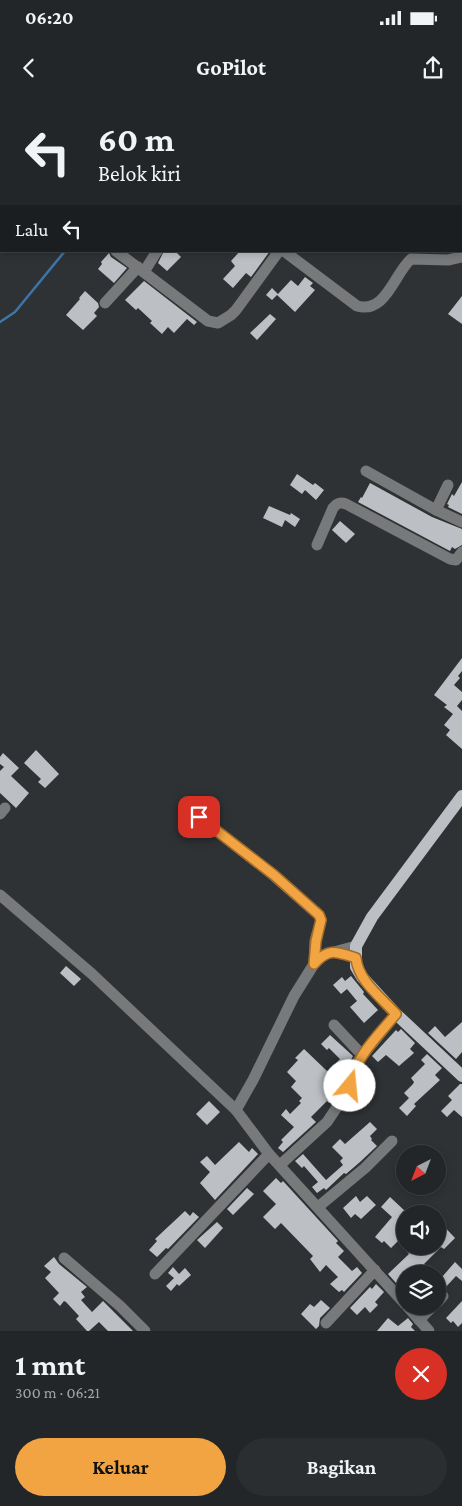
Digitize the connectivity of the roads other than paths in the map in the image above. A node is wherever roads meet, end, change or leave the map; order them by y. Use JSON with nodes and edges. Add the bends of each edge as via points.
{"nodes":[{"id":1,"x":117,"y":252,"type":"edge"},
{"id":2,"x":156,"y":252,"type":"edge"},
{"id":3,"x":278,"y":252,"type":"edge"},
{"id":4,"x":285,"y":252,"type":"edge"},
{"id":5,"x":462,"y":257,"type":"edge"},
{"id":6,"x":141,"y":269,"type":"junction"},
{"id":7,"x":105,"y":303,"type":"dead end"},
{"id":8,"x":366,"y":471,"type":"dead end"},
{"id":9,"x":448,"y":485,"type":"dead end"},
{"id":10,"x":436,"y":510,"type":"junction"},
{"id":11,"x":462,"y":522,"type":"edge"},
{"id":12,"x":317,"y":545,"type":"dead end"},
{"id":13,"x":462,"y":552,"type":"edge"},
{"id":14,"x":462,"y":796,"type":"edge"},
{"id":15,"x":199,"y":817,"type":"dead end"},
{"id":16,"x":0,"y":894,"type":"edge"},
{"id":17,"x":356,"y":952,"type":"junction"},
{"id":18,"x":314,"y":964,"type":"junction"},
{"id":19,"x":396,"y":1014,"type":"junction"},
{"id":20,"x":334,"y":1025,"type":"dead end"},
{"id":21,"x":362,"y":1055,"type":"junction"},
{"id":22,"x":462,"y":1076,"type":"edge"},
{"id":23,"x":236,"y":1110,"type":"junction"},
{"id":24,"x":392,"y":1142,"type":"dead end"},
{"id":25,"x":269,"y":1154,"type":"junction"},
{"id":26,"x":280,"y":1165,"type":"junction"},
{"id":27,"x":318,"y":1207,"type":"junction"},
{"id":28,"x":64,"y":1258,"type":"dead end"},
{"id":29,"x":375,"y":1270,"type":"junction"},
{"id":30,"x":156,"y":1274,"type":"dead end"},
{"id":31,"x":396,"y":1294,"type":"edge"},
{"id":32,"x":415,"y":1315,"type":"edge"},
{"id":33,"x":424,"y":1315,"type":"edge"},
{"id":34,"x":419,"y":1320,"type":"junction"},
{"id":35,"x":326,"y":1323,"type":"dead end"},
{"id":36,"x":145,"y":1331,"type":"edge"},
{"id":37,"x":429,"y":1331,"type":"edge"}],
"edges":[{"from":1,"to":6,"type":"street"},
{"from":2,"to":6,"type":"street"},
{"from":3,"to":6,"type":"street","via":[[236,310],[218,323],[208,321]]},
{"from":4,"to":5,"type":"street","via":[[365,308],[372,308],[379,302],[411,259]]},
{"from":6,"to":7,"type":"street"},
{"from":8,"to":10,"type":"street"},
{"from":9,"to":10,"type":"street"},
{"from":10,"to":11,"type":"street"},
{"from":12,"to":13,"type":"street","via":[[333,508],[342,503],[450,560],[456,560]]},
{"from":14,"to":17,"type":"main road","via":[[372,917]]},
{"from":15,"to":18,"type":"street","via":[[274,875],[319,915]]},
{"from":16,"to":23,"type":"street","via":[[92,974]]},
{"from":17,"to":18,"type":"street","via":[[335,951],[323,955]]},
{"from":17,"to":19,"type":"main road","via":[[356,967],[362,977]]},
{"from":18,"to":23,"type":"street","via":[[294,996]]},
{"from":19,"to":21,"type":"street"},
{"from":19,"to":22,"type":"main road"},
{"from":20,"to":21,"type":"street"},
{"from":21,"to":26,"type":"street","via":[[347,1092],[327,1122]]},
{"from":23,"to":25,"type":"street"},
{"from":24,"to":27,"type":"street"},
{"from":25,"to":26,"type":"street"},
{"from":25,"to":30,"type":"street"},
{"from":26,"to":27,"type":"street"},
{"from":27,"to":29,"type":"street"},
{"from":28,"to":36,"type":"street"},
{"from":29,"to":31,"type":"street"},
{"from":29,"to":35,"type":"street"},
{"from":32,"to":34,"type":"street"},
{"from":33,"to":34,"type":"street"},
{"from":34,"to":37,"type":"street"}]}
